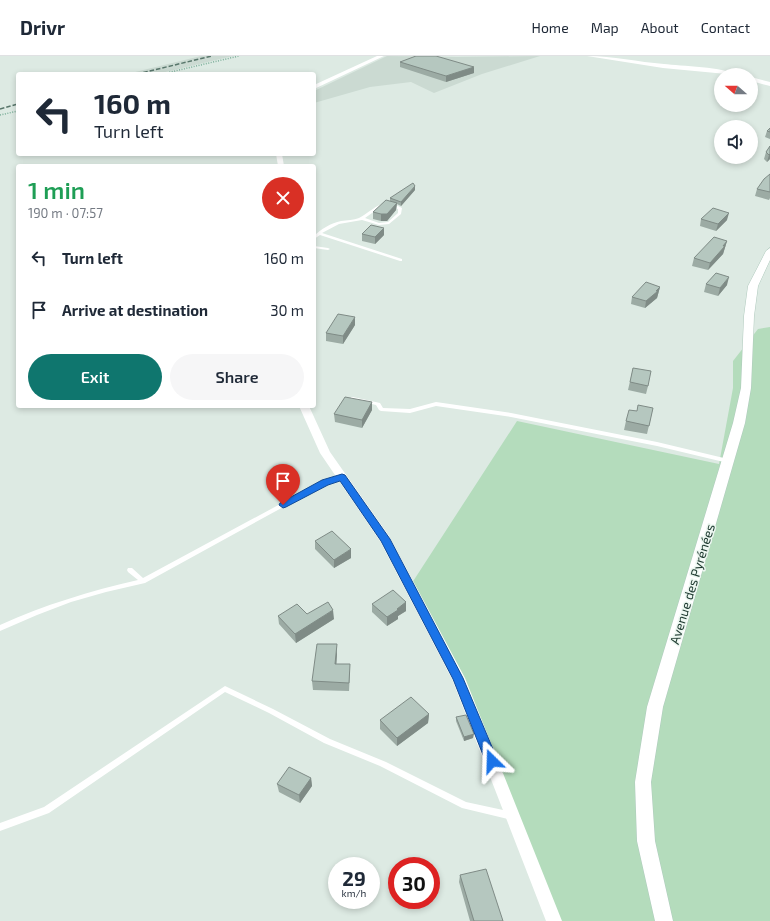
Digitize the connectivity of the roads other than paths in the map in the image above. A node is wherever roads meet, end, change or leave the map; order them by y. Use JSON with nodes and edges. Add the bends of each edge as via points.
{"nodes":[{"id":1,"x":381,"y":56,"type":"edge"},
{"id":2,"x":590,"y":56,"type":"edge"},
{"id":3,"x":714,"y":71,"type":"edge"},
{"id":4,"x":758,"y":81,"type":"edge"},
{"id":5,"x":770,"y":84,"type":"edge"},
{"id":6,"x":316,"y":87,"type":"edge"},
{"id":7,"x":361,"y":218,"type":"junction"},
{"id":8,"x":319,"y":233,"type":"junction"},
{"id":9,"x":316,"y":236,"type":"edge"},
{"id":10,"x":316,"y":247,"type":"edge"},
{"id":11,"x":328,"y":249,"type":"dead end"},
{"id":12,"x":770,"y":251,"type":"edge"},
{"id":13,"x":401,"y":260,"type":"dead end"},
{"id":14,"x":353,"y":398,"type":"edge"},
{"id":15,"x":305,"y":408,"type":"edge"},
{"id":16,"x":728,"y":461,"type":"junction"},
{"id":17,"x":342,"y":477,"type":"junction"},
{"id":18,"x":130,"y":570,"type":"dead end"},
{"id":19,"x":143,"y":581,"type":"junction"},
{"id":20,"x":0,"y":628,"type":"edge"},
{"id":21,"x":514,"y":817,"type":"junction"},
{"id":22,"x":0,"y":827,"type":"edge"},
{"id":23,"x":554,"y":921,"type":"edge"},
{"id":24,"x":664,"y":921,"type":"edge"}],
"edges":[{"from":1,"to":6,"type":"street"},
{"from":2,"to":3,"type":"street"},
{"from":4,"to":5,"type":"street"},
{"from":7,"to":7,"type":"lane","via":[[377,206],[393,205],[400,208],[400,213],[389,223],[380,224]]},
{"from":7,"to":8,"type":"lane","via":[[329,226]]},
{"from":8,"to":9,"type":"lane"},
{"from":8,"to":13,"type":"lane"},
{"from":10,"to":11,"type":"lane"},
{"from":12,"to":16,"type":"main road","name":"Avenue des Pyrénées","via":[[754,286],[749,316],[746,388]]},
{"from":14,"to":16,"type":"lane","via":[[378,404],[381,409],[410,411],[436,404],[511,415]]},
{"from":15,"to":17,"type":"street","via":[[325,453]]},
{"from":16,"to":24,"type":"main road","name":"Avenue des Pyrénées","via":[[655,707],[643,782],[646,841]]},
{"from":17,"to":19,"type":"lane","via":[[325,482]]},
{"from":17,"to":21,"type":"street","via":[[385,539],[458,678]]},
{"from":18,"to":19,"type":"lane"},
{"from":19,"to":20,"type":"lane","via":[[68,600]]},
{"from":21,"to":22,"type":"lane","via":[[465,805],[383,764],[327,741],[225,689],[46,810]]},
{"from":21,"to":23,"type":"street"}]}
